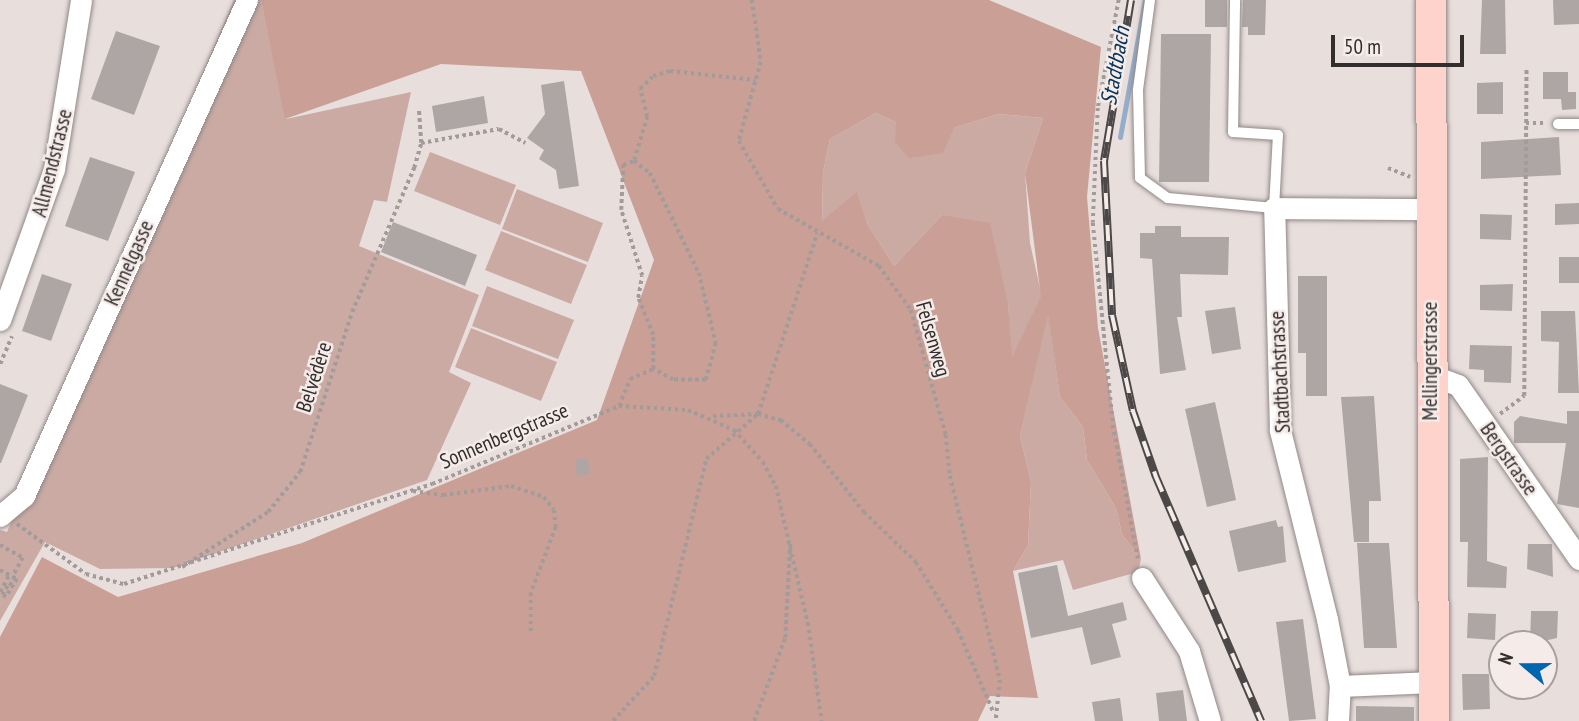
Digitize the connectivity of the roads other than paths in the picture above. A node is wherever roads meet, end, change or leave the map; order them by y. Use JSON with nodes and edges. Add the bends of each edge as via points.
{"nodes":[{"id":1,"x":81,"y":0,"type":"edge"},
{"id":2,"x":247,"y":0,"type":"edge"},
{"id":3,"x":1150,"y":0,"type":"edge"},
{"id":4,"x":1235,"y":0,"type":"edge"},
{"id":5,"x":1431,"y":0,"type":"edge"},
{"id":6,"x":1558,"y":124,"type":"road end"},
{"id":7,"x":1579,"y":124,"type":"edge"},
{"id":8,"x":1274,"y":208,"type":"junction"},
{"id":9,"x":1430,"y":209,"type":"junction"},
{"id":10,"x":7,"y":279,"type":"edge"},
{"id":11,"x":0,"y":320,"type":"edge"},
{"id":12,"x":1429,"y":374,"type":"junction"},
{"id":13,"x":5,"y":515,"type":"edge"},
{"id":14,"x":1579,"y":559,"type":"edge"},
{"id":15,"x":1142,"y":578,"type":"road end"},
{"id":16,"x":1433,"y":682,"type":"junction"},
{"id":17,"x":1340,"y":686,"type":"junction"},
{"id":18,"x":1210,"y":721,"type":"edge"},
{"id":19,"x":1338,"y":721,"type":"edge"},
{"id":20,"x":1434,"y":721,"type":"edge"}],
"edges":[{"from":1,"to":10,"type":"street","name":"Allmendstrasse","via":[[54,169]]},
{"from":2,"to":13,"type":"street","name":"Kennelgasse","via":[[24,496]]},
{"from":3,"to":8,"type":"lane","via":[[1138,90],[1140,178],[1168,198]]},
{"from":4,"to":8,"type":"lane","via":[[1233,132],[1278,135]]},
{"from":5,"to":9,"type":"main road","name":"Mellingerstrasse"},
{"from":6,"to":7,"type":"lane"},
{"from":8,"to":9,"type":"street"},
{"from":8,"to":17,"type":"street","name":"Stadtbachstrasse","via":[[1280,430]]},
{"from":9,"to":12,"type":"main road","name":"Mellingerstrasse"},
{"from":10,"to":11,"type":"street","name":"Allmendstrasse"},
{"from":12,"to":14,"type":"street","name":"Bergstrasse","via":[[1458,386]]},
{"from":12,"to":16,"type":"main road","name":"Mellingerstrasse"},
{"from":15,"to":18,"type":"street","via":[[1189,651]]},
{"from":16,"to":17,"type":"street"},
{"from":16,"to":20,"type":"main road","name":"Mellingerstrasse"},
{"from":17,"to":19,"type":"street","name":"Stadtbachstrasse"}]}
